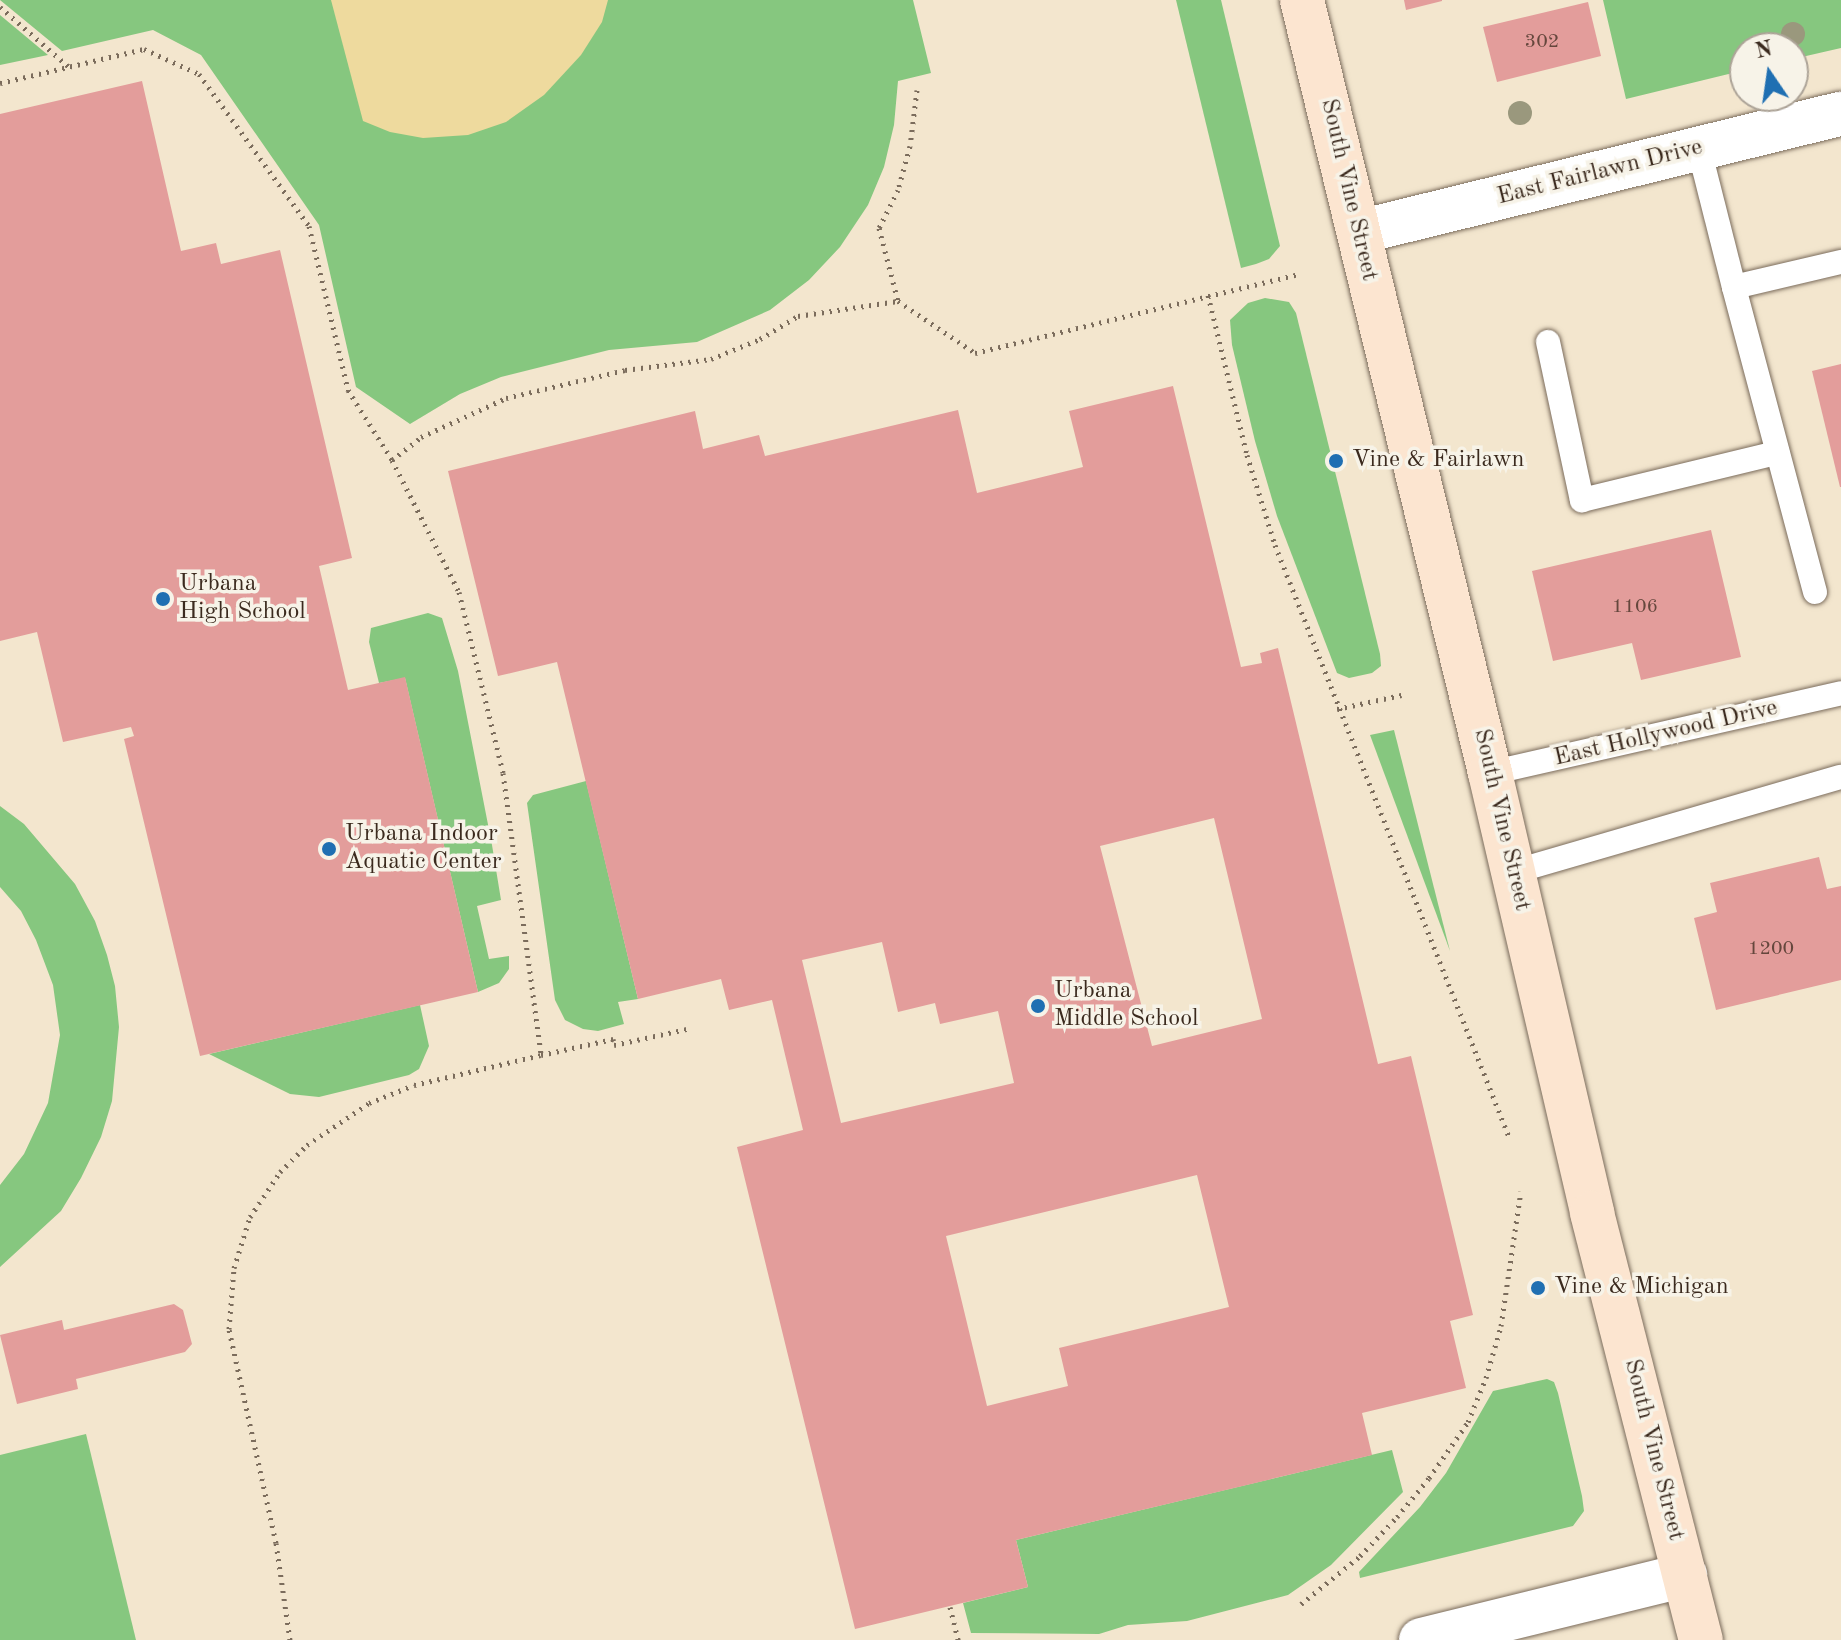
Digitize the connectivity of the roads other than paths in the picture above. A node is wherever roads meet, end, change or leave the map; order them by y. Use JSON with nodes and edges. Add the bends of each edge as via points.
{"nodes":[{"id":1,"x":1302,"y":0,"type":"edge"},
{"id":2,"x":1841,"y":114,"type":"edge"},
{"id":3,"x":1699,"y":149,"type":"junction"},
{"id":4,"x":1359,"y":232,"type":"junction"},
{"id":5,"x":1841,"y":262,"type":"edge"},
{"id":6,"x":1734,"y":287,"type":"junction"},
{"id":7,"x":1548,"y":342,"type":"dead end"},
{"id":8,"x":1777,"y":453,"type":"junction"},
{"id":9,"x":1815,"y":592,"type":"dead end"},
{"id":10,"x":1841,"y":693,"type":"edge"},
{"id":11,"x":1490,"y":773,"type":"junction"},
{"id":12,"x":1841,"y":777,"type":"edge"},
{"id":13,"x":1513,"y":872,"type":"junction"},
{"id":14,"x":1685,"y":1575,"type":"junction"},
{"id":15,"x":1421,"y":1640,"type":"edge"},
{"id":16,"x":1701,"y":1640,"type":"edge"}],
"edges":[{"from":1,"to":4,"type":"main road","name":"South Vine Street"},
{"from":2,"to":3,"type":"street","name":"East Fairlawn Drive"},
{"from":3,"to":4,"type":"street","name":"East Fairlawn Drive"},
{"from":3,"to":6,"type":"lane"},
{"from":4,"to":11,"type":"main road","name":"South Vine Street"},
{"from":5,"to":6,"type":"lane"},
{"from":6,"to":8,"type":"lane"},
{"from":7,"to":8,"type":"lane","via":[[1582,500]]},
{"from":8,"to":9,"type":"lane"},
{"from":10,"to":11,"type":"lane","name":"East Hollywood Drive"},
{"from":11,"to":13,"type":"main road","name":"South Vine Street"},
{"from":12,"to":13,"type":"lane"},
{"from":13,"to":14,"type":"main road","name":"South Vine Street","via":[[1592,1213]]},
{"from":14,"to":15,"type":"street"},
{"from":14,"to":16,"type":"main road","name":"South Vine Street"}]}
